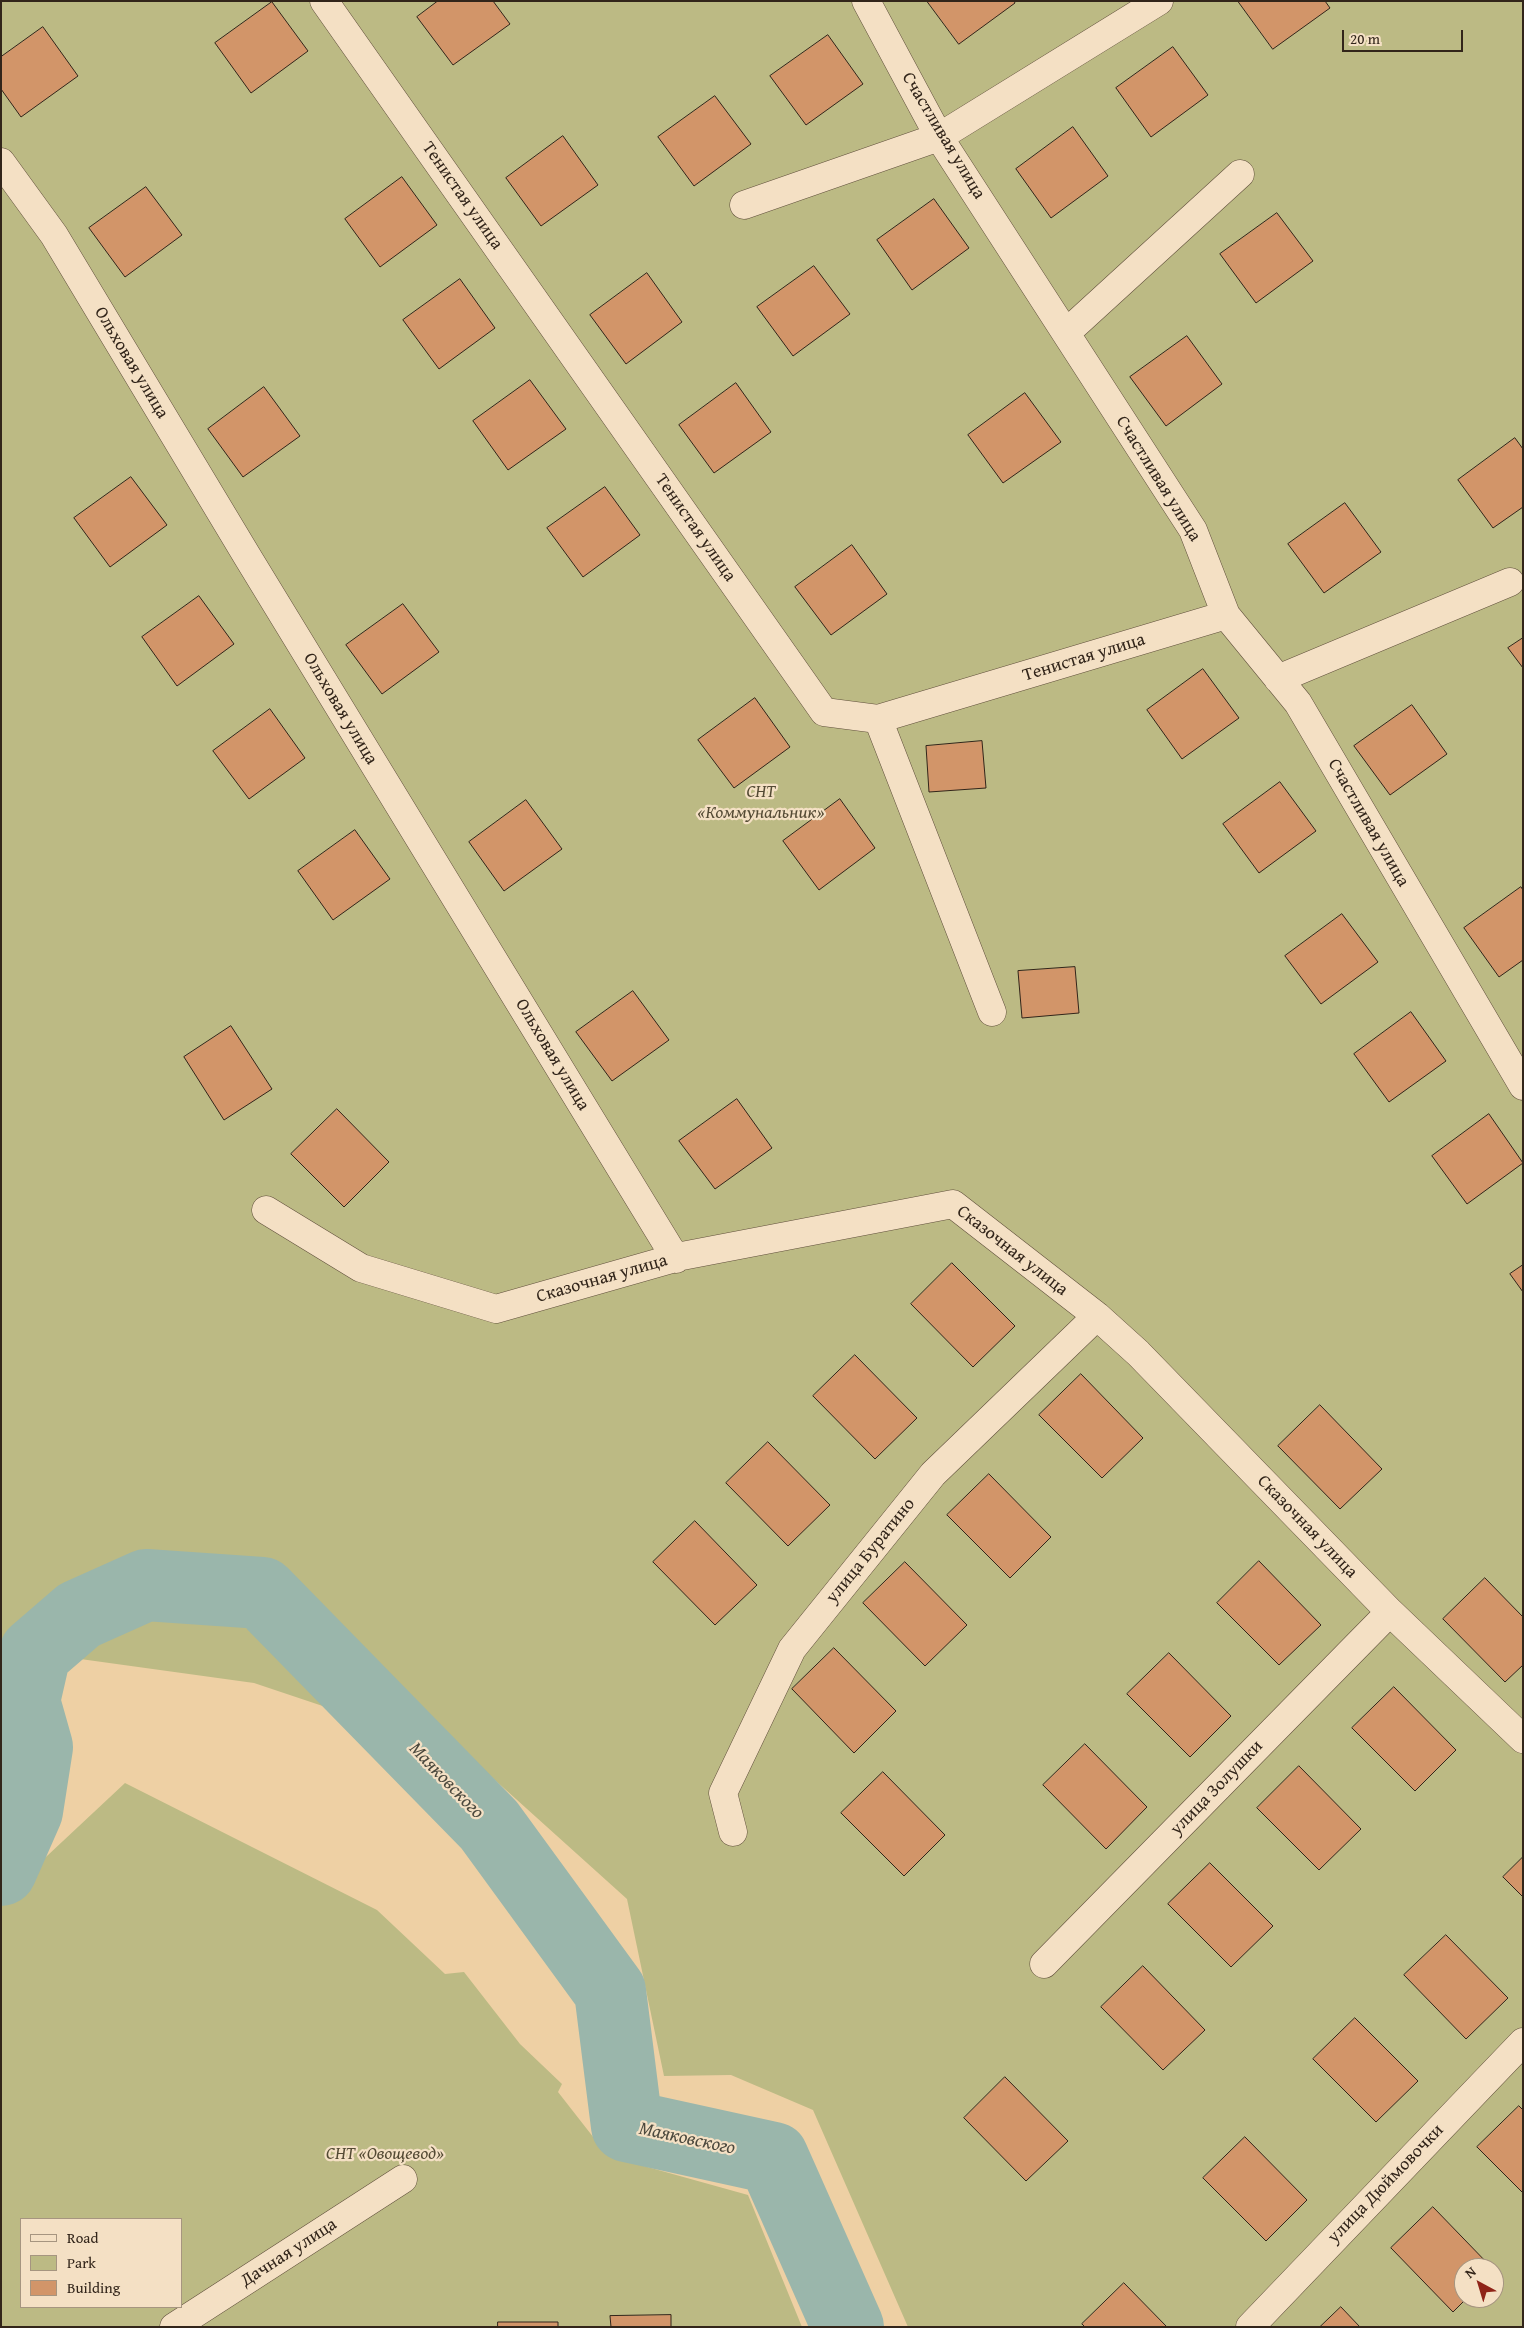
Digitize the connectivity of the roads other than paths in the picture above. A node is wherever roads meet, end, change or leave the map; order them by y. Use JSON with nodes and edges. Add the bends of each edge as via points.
{"nodes":[{"id":1,"x":324,"y":1,"type":"edge"},
{"id":2,"x":866,"y":1,"type":"edge"},
{"id":3,"x":1159,"y":1,"type":"edge"},
{"id":4,"x":939,"y":137,"type":"junction"},
{"id":5,"x":1,"y":162,"type":"edge"},
{"id":6,"x":1240,"y":174,"type":"dead end"},
{"id":7,"x":744,"y":206,"type":"dead end"},
{"id":8,"x":1066,"y":333,"type":"junction"},
{"id":9,"x":1510,"y":582,"type":"dead end"},
{"id":10,"x":1226,"y":615,"type":"junction"},
{"id":11,"x":1278,"y":679,"type":"junction"},
{"id":12,"x":878,"y":719,"type":"junction"},
{"id":13,"x":992,"y":1012,"type":"dead end"},
{"id":14,"x":1516,"y":1059,"type":"edge"},
{"id":15,"x":1523,"y":1086,"type":"edge"},
{"id":16,"x":266,"y":1210,"type":"dead end"},
{"id":17,"x":676,"y":1258,"type":"junction"},
{"id":18,"x":1097,"y":1316,"type":"junction"},
{"id":19,"x":1390,"y":1612,"type":"junction"},
{"id":20,"x":1523,"y":1739,"type":"edge"},
{"id":21,"x":733,"y":1832,"type":"dead end"},
{"id":22,"x":1044,"y":1964,"type":"dead end"},
{"id":23,"x":1523,"y":2042,"type":"edge"},
{"id":24,"x":403,"y":2179,"type":"dead end"},
{"id":25,"x":174,"y":2327,"type":"edge"},
{"id":26,"x":1250,"y":2327,"type":"edge"}],
"edges":[{"from":1,"to":12,"type":"street","name":"Тенистая улица","via":[[824,712]]},
{"from":2,"to":4,"type":"street","name":"Счастливая улица"},
{"from":3,"to":4,"type":"street"},
{"from":4,"to":7,"type":"street"},
{"from":4,"to":8,"type":"street","name":"Счастливая улица"},
{"from":5,"to":17,"type":"street","name":"Ольховая улица","via":[[54,235]]},
{"from":6,"to":8,"type":"street"},
{"from":8,"to":10,"type":"street","name":"Счастливая улица","via":[[1193,530]]},
{"from":9,"to":11,"type":"street"},
{"from":10,"to":11,"type":"street","name":"Счастливая улица"},
{"from":10,"to":12,"type":"street","name":"Тенистая улица"},
{"from":11,"to":14,"type":"street","name":"Счастливая улица","via":[[1298,703]]},
{"from":12,"to":13,"type":"street"},
{"from":14,"to":15,"type":"street","name":"Счастливая улица"},
{"from":16,"to":17,"type":"street","name":"Сказочная улица","via":[[361,1268],[496,1309]]},
{"from":17,"to":18,"type":"street","name":"Сказочная улица","via":[[954,1204]]},
{"from":18,"to":19,"type":"street","name":"Сказочная улица","via":[[1138,1353]]},
{"from":18,"to":21,"type":"street","name":"улица Буратино","via":[[933,1474],[792,1649],[723,1793]]},
{"from":19,"to":20,"type":"street","name":"Сказочная улица"},
{"from":19,"to":22,"type":"street","name":"улица Золушки"},
{"from":23,"to":26,"type":"street","name":"улица Дюймовочки"},
{"from":24,"to":25,"type":"street","name":"Дачная улица"}]}
